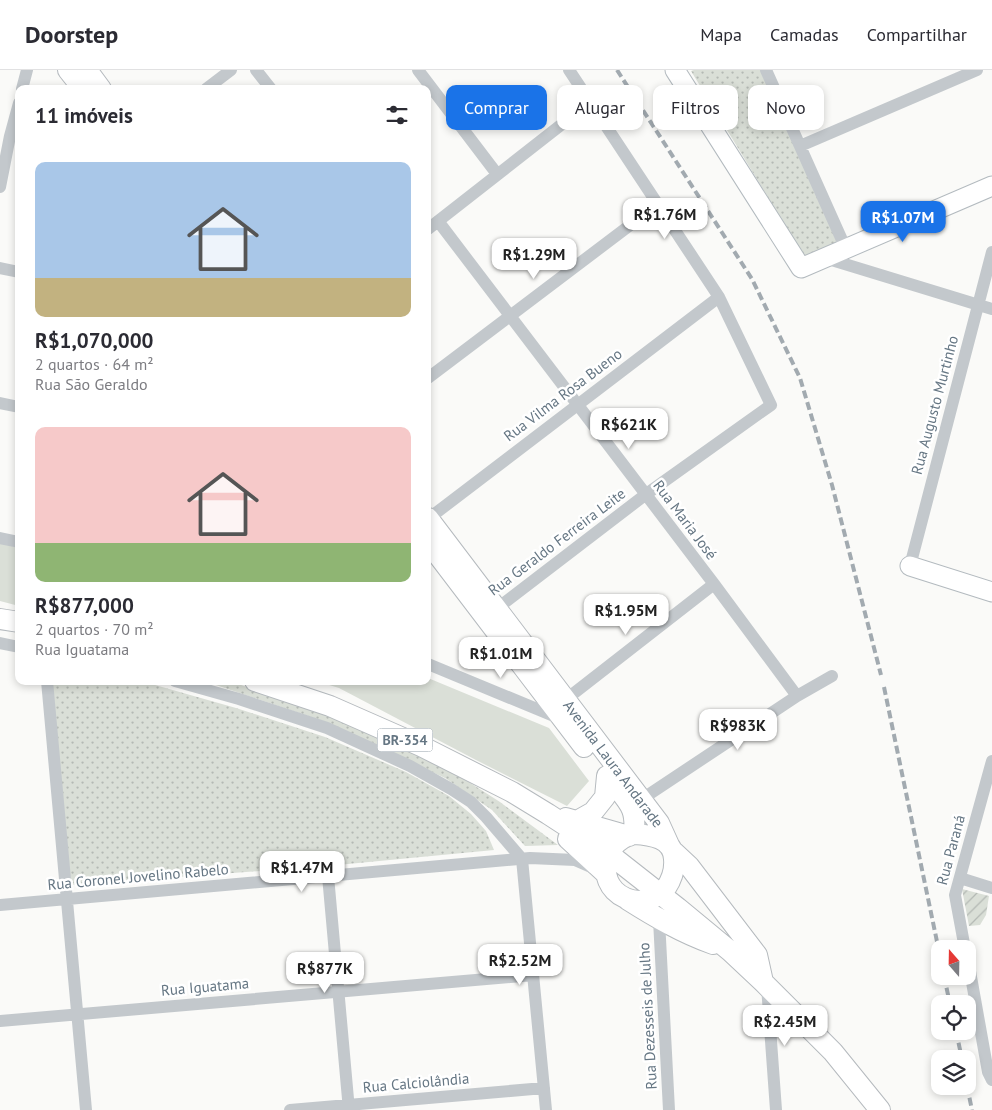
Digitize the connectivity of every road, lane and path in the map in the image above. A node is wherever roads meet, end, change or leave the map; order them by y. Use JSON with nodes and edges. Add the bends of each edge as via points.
{"nodes":[{"id":1,"x":27,"y":70,"type":"edge"},
{"id":2,"x":68,"y":70,"type":"edge"},
{"id":3,"x":87,"y":70,"type":"edge"},
{"id":4,"x":231,"y":70,"type":"edge"},
{"id":5,"x":256,"y":70,"type":"edge"},
{"id":6,"x":418,"y":70,"type":"edge"},
{"id":7,"x":569,"y":70,"type":"edge"},
{"id":8,"x":675,"y":70,"type":"edge"},
{"id":9,"x":766,"y":70,"type":"edge"},
{"id":10,"x":977,"y":70,"type":"edge"},
{"id":11,"x":23,"y":85,"type":"edge"},
{"id":12,"x":80,"y":85,"type":"edge"},
{"id":13,"x":98,"y":85,"type":"edge"},
{"id":14,"x":211,"y":85,"type":"edge"},
{"id":15,"x":267,"y":85,"type":"edge"},
{"id":16,"x":430,"y":85,"type":"edge"},
{"id":17,"x":578,"y":85,"type":"edge"},
{"id":18,"x":431,"y":87,"type":"edge"},
{"id":19,"x":15,"y":111,"type":"edge"},
{"id":20,"x":557,"y":128,"type":"edge"},
{"id":21,"x":607,"y":130,"type":"edge"},
{"id":22,"x":5,"y":135,"type":"edge"},
{"id":23,"x":800,"y":146,"type":"junction"},
{"id":24,"x":498,"y":174,"type":"junction"},
{"id":25,"x":992,"y":186,"type":"edge"},
{"id":26,"x":0,"y":187,"type":"edge"},
{"id":27,"x":658,"y":204,"type":"junction"},
{"id":28,"x":433,"y":225,"type":"edge"},
{"id":29,"x":846,"y":249,"type":"junction"},
{"id":30,"x":992,"y":252,"type":"edge"},
{"id":31,"x":825,"y":258,"type":"junction"},
{"id":32,"x":0,"y":268,"type":"edge"},
{"id":33,"x":15,"y":271,"type":"edge"},
{"id":34,"x":719,"y":297,"type":"junction"},
{"id":35,"x":978,"y":305,"type":"junction"},
{"id":36,"x":992,"y":310,"type":"edge"},
{"id":37,"x":510,"y":316,"type":"junction"},
{"id":38,"x":431,"y":376,"type":"edge"},
{"id":39,"x":0,"y":403,"type":"edge"},
{"id":40,"x":578,"y":405,"type":"junction"},
{"id":41,"x":15,"y":406,"type":"edge"},
{"id":42,"x":645,"y":495,"type":"junction"},
{"id":43,"x":431,"y":517,"type":"edge"},
{"id":44,"x":431,"y":524,"type":"edge"},
{"id":45,"x":0,"y":538,"type":"edge"},
{"id":46,"x":15,"y":541,"type":"edge"},
{"id":47,"x":431,"y":545,"type":"edge"},
{"id":48,"x":910,"y":566,"type":"joint"},
{"id":49,"x":714,"y":584,"type":"junction"},
{"id":50,"x":992,"y":592,"type":"edge"},
{"id":51,"x":490,"y":613,"type":"junction"},
{"id":52,"x":0,"y":618,"type":"edge"},
{"id":53,"x":15,"y":621,"type":"edge"},
{"id":54,"x":0,"y":643,"type":"edge"},
{"id":55,"x":15,"y":645,"type":"edge"},
{"id":56,"x":431,"y":665,"type":"edge"},
{"id":57,"x":832,"y":676,"type":"dead end"},
{"id":58,"x":47,"y":685,"type":"edge"},
{"id":59,"x":190,"y":685,"type":"edge"},
{"id":60,"x":267,"y":685,"type":"edge"},
{"id":61,"x":797,"y":696,"type":"junction"},
{"id":62,"x":561,"y":710,"type":"junction"},
{"id":63,"x":992,"y":761,"type":"edge"},
{"id":64,"x":607,"y":776,"type":"junction"},
{"id":65,"x":636,"y":803,"type":"junction"},
{"id":66,"x":548,"y":814,"type":"junction"},
{"id":67,"x":577,"y":821,"type":"junction"},
{"id":68,"x":631,"y":835,"type":"junction"},
{"id":69,"x":672,"y":848,"type":"junction"},
{"id":70,"x":522,"y":859,"type":"junction"},
{"id":71,"x":607,"y":863,"type":"junction"},
{"id":72,"x":328,"y":876,"type":"junction"},
{"id":73,"x":960,"y":878,"type":"junction"},
{"id":74,"x":992,"y":888,"type":"edge"},
{"id":75,"x":661,"y":894,"type":"junction"},
{"id":76,"x":67,"y":900,"type":"junction"},
{"id":77,"x":628,"y":900,"type":"junction"},
{"id":78,"x":0,"y":905,"type":"edge"},
{"id":79,"x":659,"y":920,"type":"junction"},
{"id":80,"x":963,"y":940,"type":"edge"},
{"id":81,"x":730,"y":951,"type":"junction"},
{"id":82,"x":533,"y":975,"type":"junction"},
{"id":83,"x":765,"y":984,"type":"junction"},
{"id":84,"x":972,"y":985,"type":"edge"},
{"id":85,"x":338,"y":992,"type":"junction"},
{"id":86,"x":77,"y":1014,"type":"junction"},
{"id":87,"x":0,"y":1021,"type":"edge"},
{"id":88,"x":992,"y":1080,"type":"edge"},
{"id":89,"x":544,"y":1088,"type":"junction"},
{"id":90,"x":349,"y":1108,"type":"edge"},
{"id":91,"x":86,"y":1110,"type":"edge"},
{"id":92,"x":290,"y":1110,"type":"edge"},
{"id":93,"x":546,"y":1110,"type":"edge"},
{"id":94,"x":669,"y":1110,"type":"edge"},
{"id":95,"x":776,"y":1110,"type":"edge"},
{"id":96,"x":880,"y":1110,"type":"edge"}],
"edges":[{"from":1,"to":11,"type":"street"},
{"from":2,"to":12,"type":"main road"},
{"from":3,"to":13,"type":"main road"},
{"from":4,"to":14,"type":"street"},
{"from":5,"to":15,"type":"street"},
{"from":6,"to":16,"type":"street"},
{"from":7,"to":17,"type":"street"},
{"from":8,"to":31,"type":"street","via":[[801,268]]},
{"from":9,"to":23,"type":"street"},
{"from":10,"to":23,"type":"street"},
{"from":18,"to":24,"type":"street"},
{"from":19,"to":22,"type":"street"},
{"from":20,"to":24,"type":"street"},
{"from":21,"to":27,"type":"street"},
{"from":22,"to":26,"type":"street"},
{"from":23,"to":29,"type":"street"},
{"from":24,"to":28,"type":"street"},
{"from":25,"to":29,"type":"street"},
{"from":27,"to":34,"type":"street"},
{"from":27,"to":37,"type":"street"},
{"from":28,"to":37,"type":"street","name":"Rua Maria José"},
{"from":29,"to":31,"type":"street"},
{"from":30,"to":35,"type":"street","name":"Rua Augusto Murtinho"},
{"from":31,"to":35,"type":"street"},
{"from":32,"to":33,"type":"street"},
{"from":34,"to":40,"type":"street","name":"Rua Vilma Rosa Bueno"},
{"from":34,"to":42,"type":"street","name":"Rua Geraldo Ferreira Leite","via":[[771,405]]},
{"from":35,"to":36,"type":"street"},
{"from":35,"to":48,"type":"street","name":"Rua Augusto Murtinho"},
{"from":37,"to":38,"type":"street"},
{"from":37,"to":40,"type":"street","name":"Rua Maria José"},
{"from":39,"to":41,"type":"street"},
{"from":40,"to":42,"type":"street","name":"Rua Maria José"},
{"from":40,"to":43,"type":"street","name":"Rua Vilma Rosa Bueno"},
{"from":42,"to":49,"type":"street","name":"Rua Maria José"},
{"from":42,"to":51,"type":"street","name":"Rua Geraldo Ferreira Leite"},
{"from":44,"to":51,"type":"main road","name":"Avenida Laura Andarade"},
{"from":45,"to":46,"type":"street"},
{"from":47,"to":51,"type":"main road"},
{"from":48,"to":50,"type":"street"},
{"from":49,"to":61,"type":"street","name":"Rua Maria José"},
{"from":49,"to":62,"type":"street"},
{"from":51,"to":62,"type":"main road","name":"Avenida Laura Andarade"},
{"from":52,"to":53,"type":"main road"},
{"from":54,"to":55,"type":"street"},
{"from":56,"to":62,"type":"street"},
{"from":57,"to":61,"type":"street"},
{"from":58,"to":76,"type":"street"},
{"from":59,"to":70,"type":"street","via":[[328,728],[410,766],[471,802]]},
{"from":60,"to":66,"type":"main road","number":"BR-354","via":[[330,706],[421,746]]},
{"from":61,"to":65,"type":"street"},
{"from":62,"to":64,"type":"main road"},
{"from":62,"to":65,"type":"main road","name":"Avenida Laura Andarade"},
{"from":63,"to":73,"type":"street","name":"Rua Paraná"},
{"from":64,"to":65,"type":"main road"},
{"from":64,"to":67,"type":"main road","via":[[605,798],[594,812]]},
{"from":65,"to":68,"type":"main road"},
{"from":65,"to":69,"type":"main road","name":"Avenida Laura Andarade","via":[[660,823]]},
{"from":66,"to":67,"type":"main road"},
{"from":66,"to":71,"type":"main road","number":"BR-354"},
{"from":67,"to":68,"type":"main road"},
{"from":68,"to":69,"type":"main road","via":[[658,838]]},
{"from":68,"to":71,"type":"main road","via":[[617,842]]},
{"from":69,"to":75,"type":"main road","via":[[675,867]]},
{"from":69,"to":83,"type":"main road","via":[[756,955]]},
{"from":70,"to":71,"type":"street","name":"Rua Coronel Jovelino Rabelo"},
{"from":70,"to":72,"type":"street","name":"Rua Coronel Jovelino Rabelo"},
{"from":70,"to":82,"type":"street"},
{"from":71,"to":75,"type":"main road","number":"BR-354"},
{"from":71,"to":77,"type":"main road","via":[[609,884]]},
{"from":72,"to":76,"type":"street","name":"Rua Coronel Jovelino Rabelo"},
{"from":72,"to":85,"type":"street"},
{"from":73,"to":74,"type":"street"},
{"from":73,"to":80,"type":"street","name":"Rua Paraná","via":[[955,895]]},
{"from":75,"to":77,"type":"main road","via":[[645,901]]},
{"from":75,"to":81,"type":"main road","number":"BR-354"},
{"from":76,"to":78,"type":"street","name":"Rua Coronel Jovelino Rabelo"},
{"from":76,"to":86,"type":"street"},
{"from":77,"to":79,"type":"main road"},
{"from":79,"to":81,"type":"main road"},
{"from":79,"to":94,"type":"street","name":"Rua Dezesseis de Julho"},
{"from":81,"to":83,"type":"main road","number":"BR-354"},
{"from":82,"to":85,"type":"street","name":"Rua Iguatama"},
{"from":82,"to":89,"type":"street"},
{"from":83,"to":95,"type":"street"},
{"from":83,"to":96,"type":"main road","number":"BR-354","via":[[833,1052]]},
{"from":84,"to":88,"type":"street"},
{"from":85,"to":86,"type":"street","name":"Rua Iguatama"},
{"from":85,"to":90,"type":"street"},
{"from":86,"to":87,"type":"street","name":"Rua Iguatama"},
{"from":86,"to":91,"type":"street"},
{"from":89,"to":90,"type":"street","name":"Rua Calciolândia"},
{"from":89,"to":93,"type":"street"},
{"from":90,"to":92,"type":"street","name":"Rua Calciolândia"}]}
